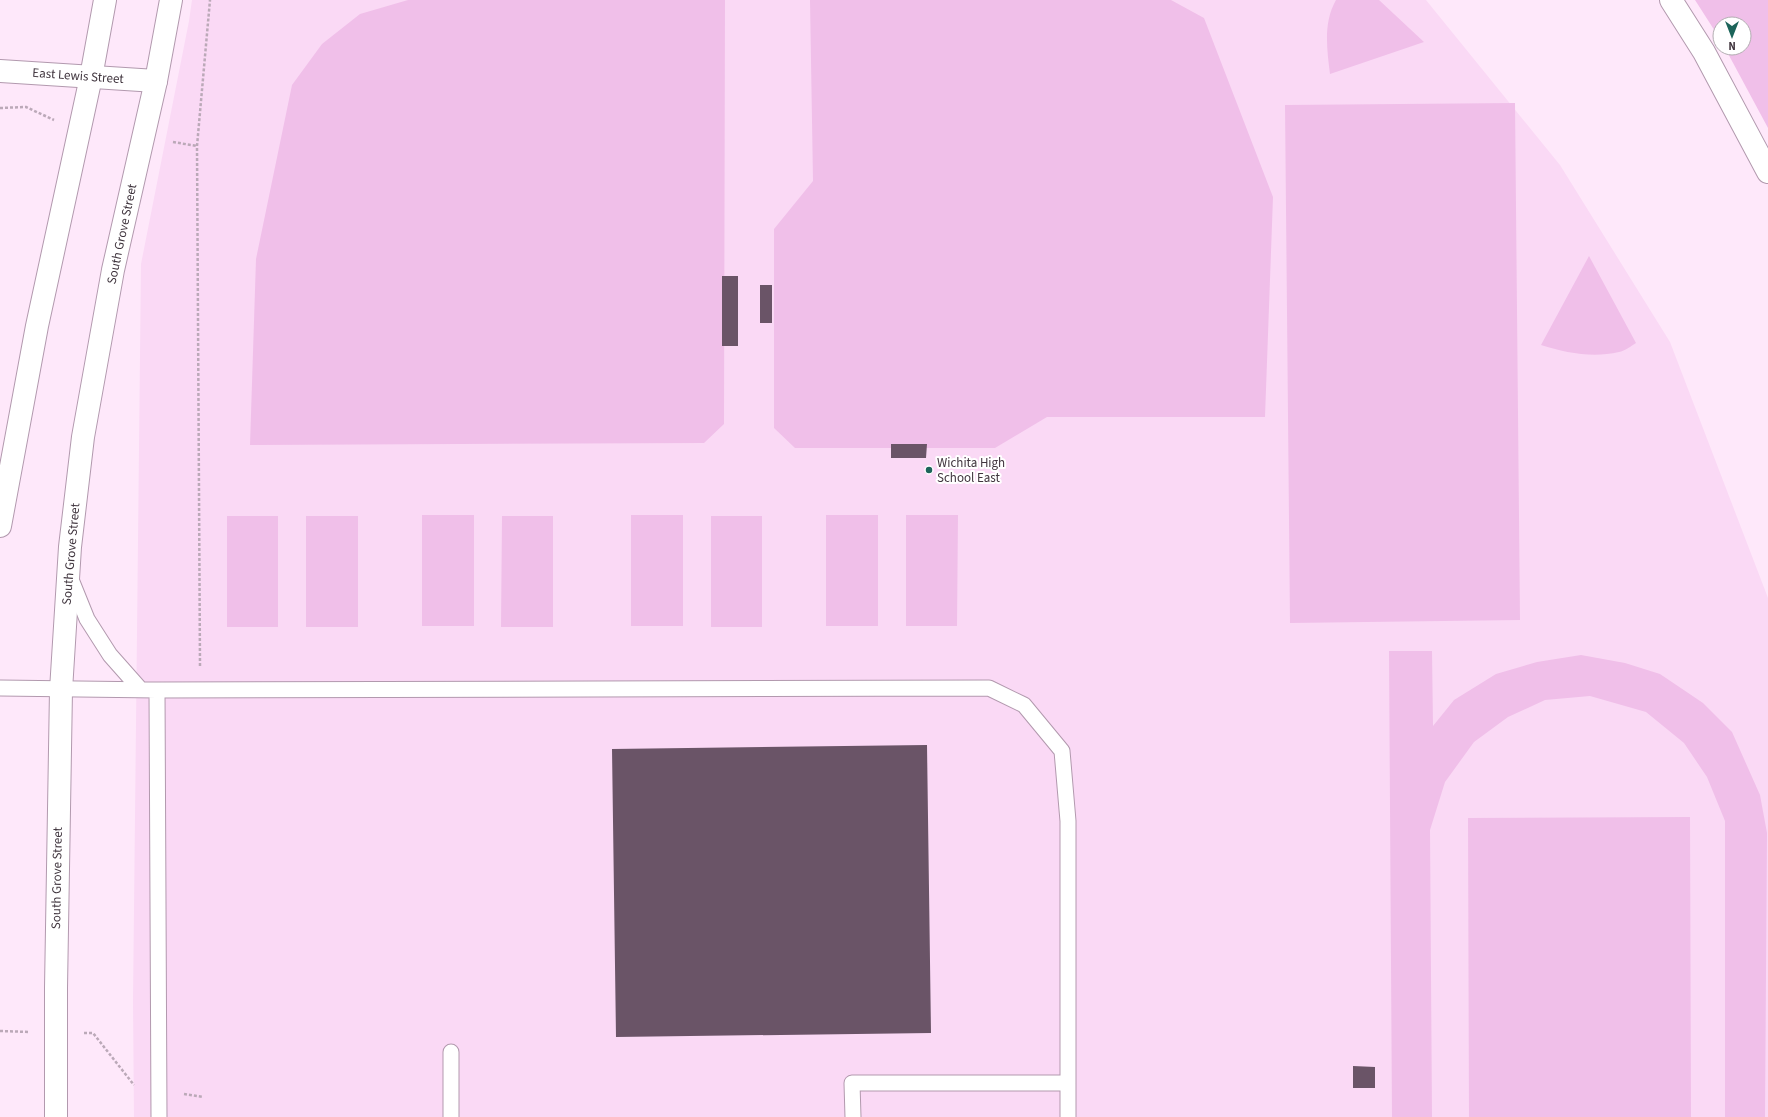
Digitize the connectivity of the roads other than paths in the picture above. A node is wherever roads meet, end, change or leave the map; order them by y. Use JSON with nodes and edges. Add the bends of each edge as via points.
{"nodes":[{"id":1,"x":105,"y":0,"type":"edge"},
{"id":2,"x":171,"y":0,"type":"edge"},
{"id":3,"x":1671,"y":0,"type":"edge"},
{"id":4,"x":0,"y":71,"type":"edge"},
{"id":5,"x":91,"y":77,"type":"junction"},
{"id":6,"x":156,"y":81,"type":"junction"},
{"id":7,"x":1768,"y":172,"type":"edge"},
{"id":8,"x":0,"y":526,"type":"edge"},
{"id":9,"x":69,"y":573,"type":"junction"},
{"id":10,"x":0,"y":688,"type":"edge"},
{"id":11,"x":60,"y":690,"type":"junction"},
{"id":12,"x":141,"y":690,"type":"junction"},
{"id":13,"x":157,"y":690,"type":"junction"},
{"id":14,"x":451,"y":1052,"type":"dead end"},
{"id":15,"x":1068,"y":1083,"type":"junction"},
{"id":16,"x":56,"y":1117,"type":"edge"},
{"id":17,"x":159,"y":1117,"type":"edge"},
{"id":18,"x":451,"y":1117,"type":"edge"},
{"id":19,"x":852,"y":1117,"type":"edge"},
{"id":20,"x":1068,"y":1117,"type":"edge"}],
"edges":[{"from":1,"to":5,"type":"main road"},
{"from":2,"to":6,"type":"main road","name":"South Grove Street"},
{"from":3,"to":7,"type":"main road","via":[[1704,52]]},
{"from":4,"to":5,"type":"main road","name":"East Lewis Street"},
{"from":5,"to":6,"type":"main road","name":"East Lewis Street"},
{"from":5,"to":8,"type":"main road","via":[[38,326]]},
{"from":6,"to":9,"type":"main road","name":"South Grove Street","via":[[113,270],[83,437]]},
{"from":9,"to":11,"type":"main road","name":"South Grove Street"},
{"from":9,"to":12,"type":"lane","via":[[87,619],[110,655]]},
{"from":10,"to":11,"type":"lane"},
{"from":11,"to":12,"type":"lane"},
{"from":11,"to":16,"type":"main road","name":"South Grove Street"},
{"from":12,"to":13,"type":"lane"},
{"from":13,"to":15,"type":"lane","via":[[989,688],[1024,705],[1062,751],[1068,821]]},
{"from":13,"to":17,"type":"lane"},
{"from":14,"to":18,"type":"lane"},
{"from":15,"to":19,"type":"lane","via":[[852,1083]]},
{"from":15,"to":20,"type":"lane"}]}
